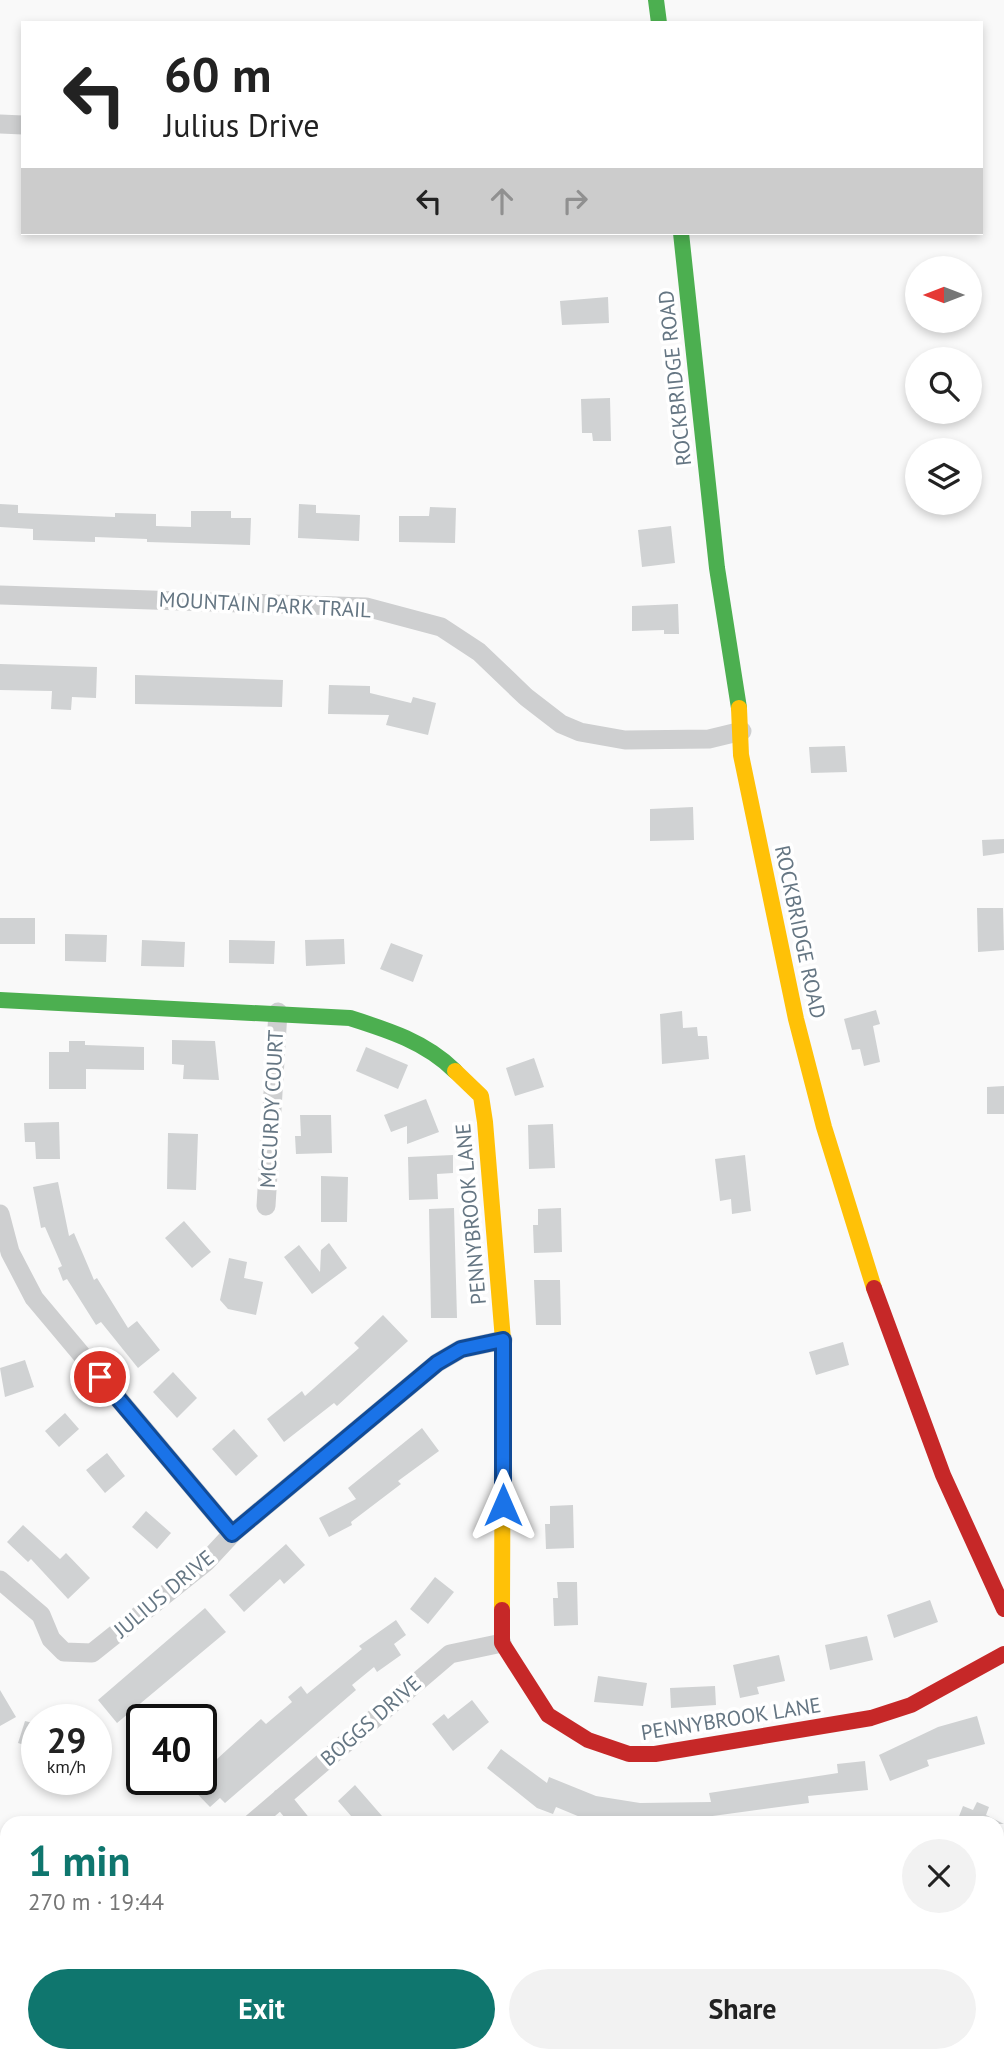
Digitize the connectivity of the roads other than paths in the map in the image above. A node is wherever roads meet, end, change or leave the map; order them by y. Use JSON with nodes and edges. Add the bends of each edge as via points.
{"nodes":[{"id":1,"x":656,"y":0,"type":"edge"},
{"id":2,"x":659,"y":21,"type":"edge"},
{"id":3,"x":0,"y":124,"type":"edge"},
{"id":4,"x":21,"y":125,"type":"edge"},
{"id":5,"x":681,"y":235,"type":"edge"},
{"id":6,"x":0,"y":595,"type":"edge"},
{"id":7,"x":742,"y":731,"type":"junction"},
{"id":8,"x":0,"y":1000,"type":"edge"},
{"id":9,"x":278,"y":1012,"type":"junction"},
{"id":10,"x":266,"y":1206,"type":"dead end"},
{"id":11,"x":0,"y":1214,"type":"edge"},
{"id":12,"x":503,"y":1340,"type":"junction"},
{"id":13,"x":232,"y":1534,"type":"junction"},
{"id":14,"x":0,"y":1580,"type":"edge"},
{"id":15,"x":1004,"y":1609,"type":"edge"},
{"id":16,"x":502,"y":1643,"type":"junction"},
{"id":17,"x":1004,"y":1654,"type":"edge"},
{"id":18,"x":281,"y":1798,"type":"junction"},
{"id":19,"x":260,"y":1816,"type":"edge"},
{"id":20,"x":296,"y":1816,"type":"edge"}],
"edges":[{"from":1,"to":2,"type":"street"},
{"from":3,"to":4,"type":"street"},
{"from":5,"to":7,"type":"street","name":"ROCKBRIDGE ROAD","via":[[717,568]]},
{"from":6,"to":7,"type":"street","name":"MOUNTAIN PARK TRAIL","via":[[366,607],[441,627],[479,652],[561,724],[580,732],[625,740],[709,739]]},
{"from":7,"to":15,"type":"street","name":"ROCKBRIDGE ROAD","via":[[741,755],[805,1055],[864,1258],[965,1530]]},
{"from":8,"to":9,"type":"street","name":"PENNYBROOK LANE"},
{"from":9,"to":10,"type":"street","name":"MCCURDY COURT"},
{"from":9,"to":12,"type":"street","name":"PENNYBROOK LANE","via":[[349,1018],[399,1033],[444,1060],[481,1097]]},
{"from":11,"to":13,"type":"street","via":[[10,1252],[34,1298]]},
{"from":12,"to":13,"type":"street","name":"JULIUS DRIVE","via":[[461,1349],[437,1363]]},
{"from":12,"to":16,"type":"street","name":"PENNYBROOK LANE"},
{"from":13,"to":14,"type":"street","name":"JULIUS DRIVE","via":[[206,1562],[92,1653],[64,1652],[51,1639],[41,1615]]},
{"from":16,"to":17,"type":"street","name":"PENNYBROOK LANE","via":[[548,1715],[588,1740],[629,1754],[655,1754],[871,1718],[911,1705]]},
{"from":16,"to":18,"type":"street","name":"BOGGS DRIVE","via":[[450,1654]]},
{"from":18,"to":19,"type":"street","name":"BOGGS DRIVE"},
{"from":18,"to":20,"type":"street"}]}
